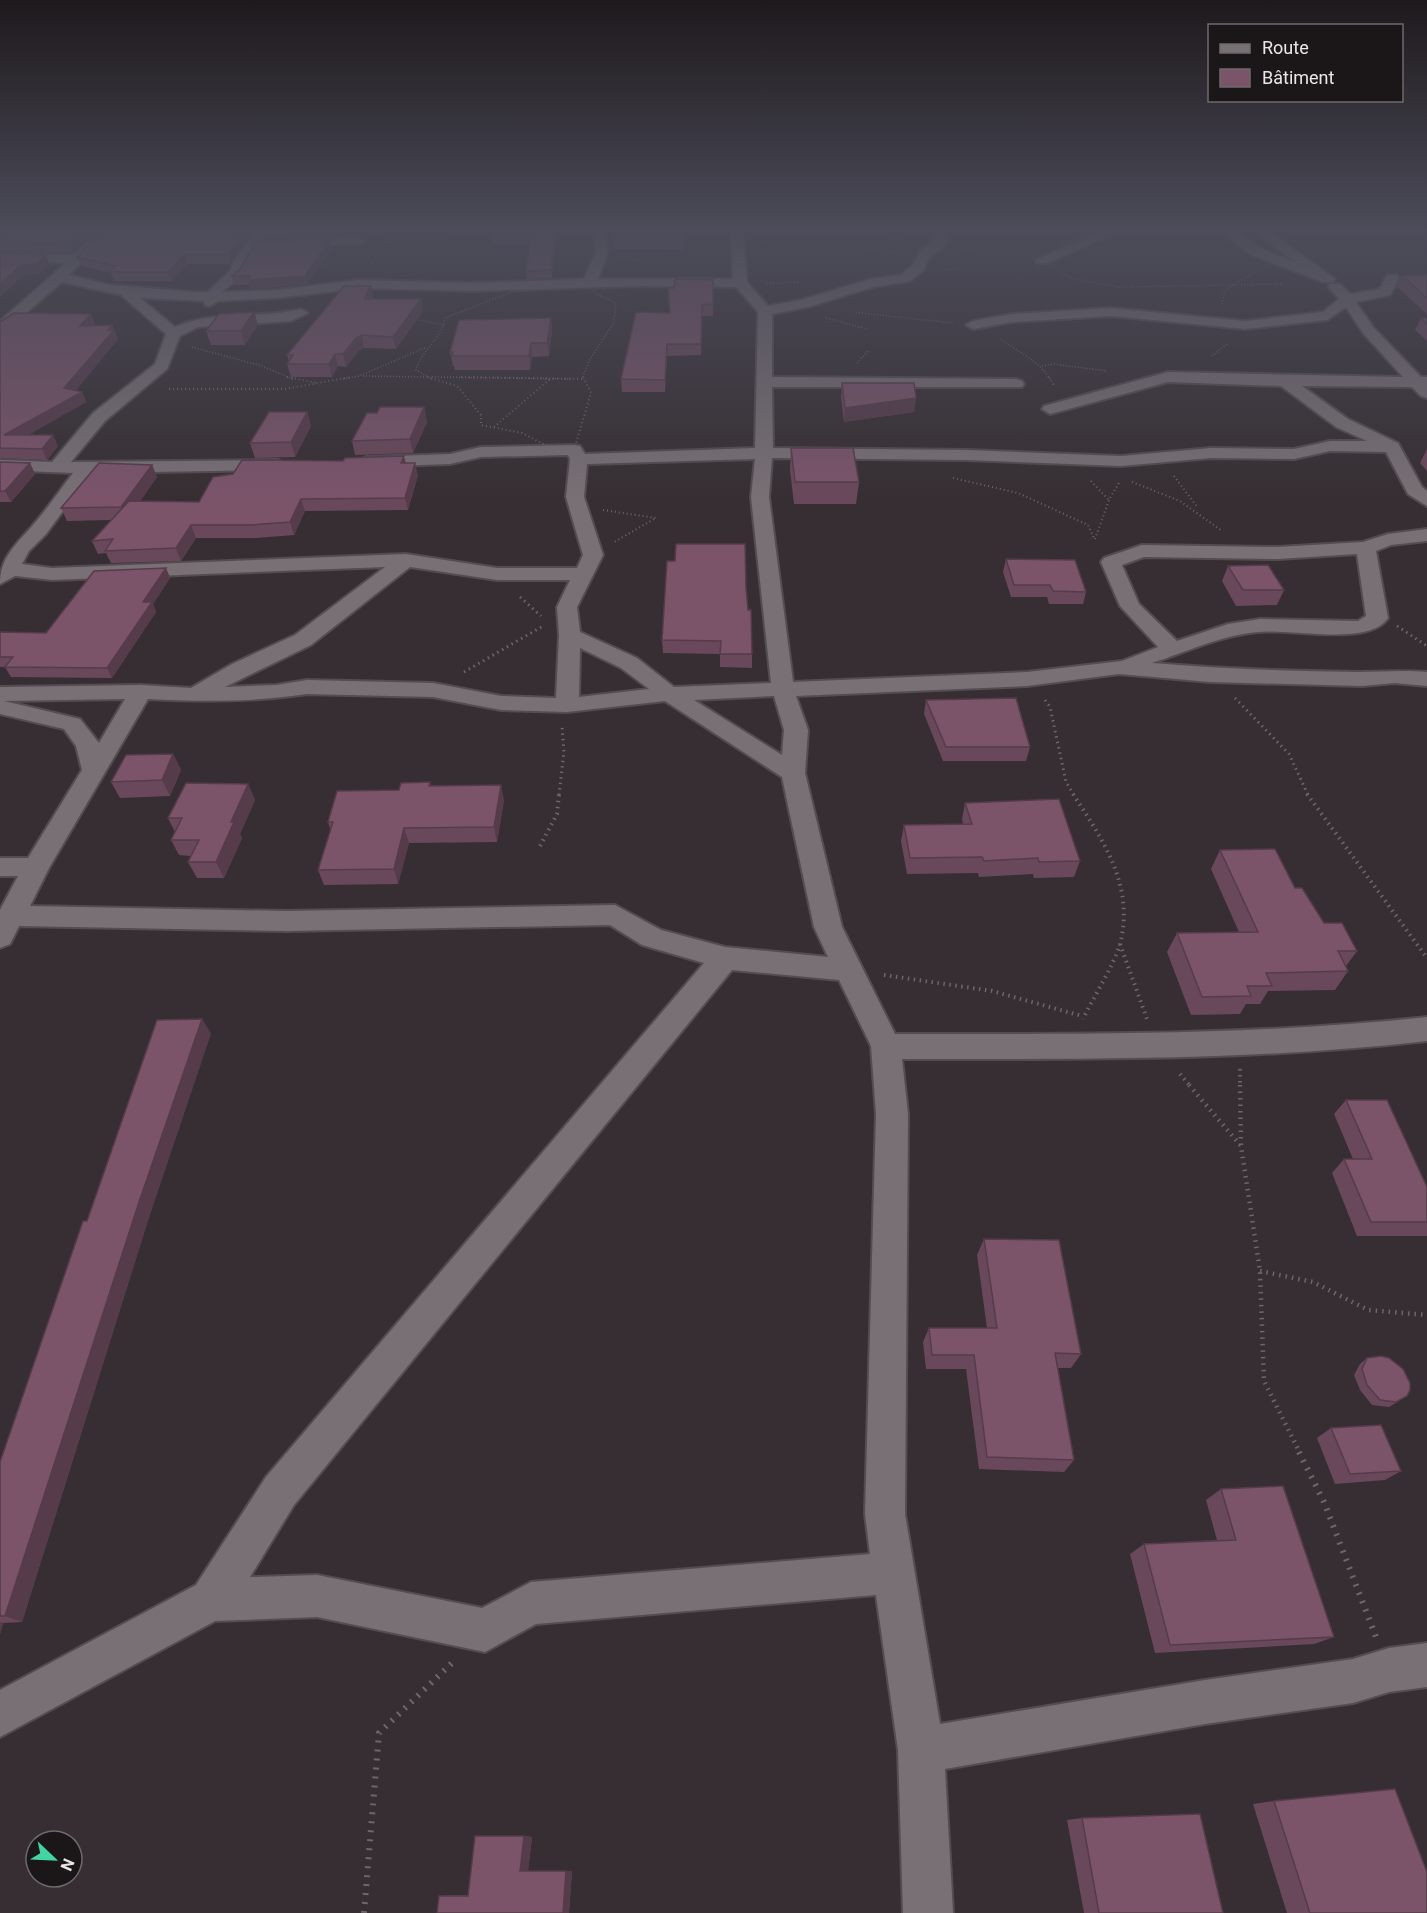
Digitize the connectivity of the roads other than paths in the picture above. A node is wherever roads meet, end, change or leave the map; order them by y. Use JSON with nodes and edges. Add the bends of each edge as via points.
{"nodes":[{"id":1,"x":156,"y":320,"type":"edge"},
{"id":2,"x":197,"y":320,"type":"edge"},
{"id":3,"x":260,"y":320,"type":"edge"},
{"id":4,"x":765,"y":320,"type":"edge"},
{"id":5,"x":999,"y":320,"type":"edge"},
{"id":6,"x":1213,"y":320,"type":"edge"},
{"id":7,"x":1288,"y":320,"type":"edge"},
{"id":8,"x":1362,"y":320,"type":"edge"},
{"id":9,"x":195,"y":323,"type":"junction"},
{"id":10,"x":973,"y":325,"type":"road end"},
{"id":11,"x":174,"y":333,"type":"junction"},
{"id":12,"x":1285,"y":381,"type":"junction"},
{"id":13,"x":764,"y":382,"type":"junction"},
{"id":14,"x":1016,"y":384,"type":"dead end"},
{"id":15,"x":1424,"y":386,"type":"edge"},
{"id":16,"x":1050,"y":410,"type":"dead end"},
{"id":17,"x":1392,"y":447,"type":"junction"},
{"id":18,"x":764,"y":453,"type":"junction"},
{"id":19,"x":576,"y":454,"type":"junction"},
{"id":20,"x":352,"y":462,"type":"edge"},
{"id":21,"x":0,"y":465,"type":"edge"},
{"id":22,"x":296,"y":465,"type":"edge"},
{"id":23,"x":57,"y":468,"type":"junction"},
{"id":24,"x":86,"y":468,"type":"junction"},
{"id":25,"x":1427,"y":500,"type":"edge"},
{"id":26,"x":1427,"y":535,"type":"edge"},
{"id":27,"x":1366,"y":548,"type":"junction"},
{"id":28,"x":406,"y":560,"type":"junction"},
{"id":29,"x":589,"y":564,"type":"junction"},
{"id":30,"x":5,"y":574,"type":"edge"},
{"id":31,"x":570,"y":635,"type":"junction"},
{"id":32,"x":1173,"y":650,"type":"junction"},
{"id":33,"x":1119,"y":667,"type":"junction"},
{"id":34,"x":1427,"y":679,"type":"edge"},
{"id":35,"x":783,"y":689,"type":"junction"},
{"id":36,"x":141,"y":692,"type":"junction"},
{"id":37,"x":0,"y":694,"type":"edge"},
{"id":38,"x":669,"y":694,"type":"junction"},
{"id":39,"x":195,"y":695,"type":"junction"},
{"id":40,"x":567,"y":705,"type":"junction"},
{"id":41,"x":0,"y":707,"type":"edge"},
{"id":42,"x":94,"y":770,"type":"junction"},
{"id":43,"x":793,"y":773,"type":"junction"},
{"id":44,"x":0,"y":867,"type":"edge"},
{"id":45,"x":36,"y":867,"type":"junction"},
{"id":46,"x":6,"y":926,"type":"edge"},
{"id":47,"x":725,"y":958,"type":"junction"},
{"id":48,"x":849,"y":970,"type":"junction"},
{"id":49,"x":1427,"y":1029,"type":"edge"},
{"id":50,"x":886,"y":1046,"type":"junction"},
{"id":51,"x":892,"y":1573,"type":"junction"},
{"id":52,"x":211,"y":1600,"type":"junction"},
{"id":53,"x":1408,"y":1667,"type":"edge"},
{"id":54,"x":0,"y":1714,"type":"edge"},
{"id":55,"x":921,"y":1750,"type":"junction"},
{"id":56,"x":928,"y":1913,"type":"edge"}],
"edges":[{"from":1,"to":11,"type":"street"},
{"from":2,"to":9,"type":"street"},
{"from":3,"to":9,"type":"street"},
{"from":4,"to":13,"type":"street"},
{"from":5,"to":10,"type":"street"},
{"from":6,"to":7,"type":"street","via":[[1245,325]]},
{"from":8,"to":15,"type":"street"},
{"from":9,"to":11,"type":"street"},
{"from":11,"to":23,"type":"street","via":[[162,366],[99,417]]},
{"from":12,"to":15,"type":"street"},
{"from":12,"to":16,"type":"street","via":[[1168,377]]},
{"from":12,"to":17,"type":"street","via":[[1342,423]]},
{"from":13,"to":14,"type":"street"},
{"from":13,"to":18,"type":"street"},
{"from":17,"to":18,"type":"street","via":[[1330,446],[1294,454],[1211,453],[1121,461],[957,454]]},
{"from":17,"to":25,"type":"street","via":[[1414,490]]},
{"from":18,"to":19,"type":"street"},
{"from":18,"to":35,"type":"street","via":[[760,497]]},
{"from":19,"to":20,"type":"street","via":[[481,452],[450,459]]},
{"from":19,"to":29,"type":"street","via":[[575,497]]},
{"from":21,"to":23,"type":"street"},
{"from":22,"to":24,"type":"street"},
{"from":23,"to":24,"type":"street"},
{"from":24,"to":30,"type":"street","via":[[21,548]]},
{"from":26,"to":27,"type":"street","via":[[1388,540]]},
{"from":27,"to":32,"type":"street","via":[[1377,618],[1362,627],[1260,625]]},
{"from":27,"to":32,"type":"street","via":[[1278,553],[1142,551],[1111,562],[1130,606]]},
{"from":28,"to":29,"type":"street","via":[[497,574]]},
{"from":28,"to":30,"type":"street"},
{"from":28,"to":39,"type":"street","via":[[303,640]]},
{"from":29,"to":31,"type":"street","via":[[567,607]]},
{"from":31,"to":38,"type":"street","via":[[629,663]]},
{"from":31,"to":40,"type":"street"},
{"from":32,"to":33,"type":"street"},
{"from":33,"to":34,"type":"street","via":[[1210,675]]},
{"from":33,"to":35,"type":"street","via":[[1027,679]]},
{"from":35,"to":38,"type":"street"},
{"from":35,"to":43,"type":"street","via":[[796,730]]},
{"from":36,"to":37,"type":"street"},
{"from":36,"to":39,"type":"street"},
{"from":36,"to":42,"type":"street"},
{"from":38,"to":40,"type":"street"},
{"from":38,"to":43,"type":"street"},
{"from":39,"to":40,"type":"street","via":[[307,687],[433,690],[501,703]]},
{"from":41,"to":42,"type":"street","via":[[72,724],[88,745]]},
{"from":42,"to":45,"type":"street"},
{"from":43,"to":48,"type":"street","via":[[828,927]]},
{"from":44,"to":45,"type":"street"},
{"from":45,"to":46,"type":"street"},
{"from":46,"to":47,"type":"street","via":[[615,915],[652,938]]},
{"from":47,"to":48,"type":"street"},
{"from":47,"to":52,"type":"street","via":[[280,1491]]},
{"from":48,"to":50,"type":"street"},
{"from":49,"to":50,"type":"street","via":[[1158,1047]]},
{"from":50,"to":51,"type":"street","via":[[892,1114],[885,1514]]},
{"from":51,"to":52,"type":"street","via":[[531,1603],[485,1630],[316,1596]]},
{"from":51,"to":55,"type":"street"},
{"from":52,"to":54,"type":"street"},
{"from":53,"to":55,"type":"street","via":[[1353,1681]]},
{"from":55,"to":56,"type":"street"}]}
